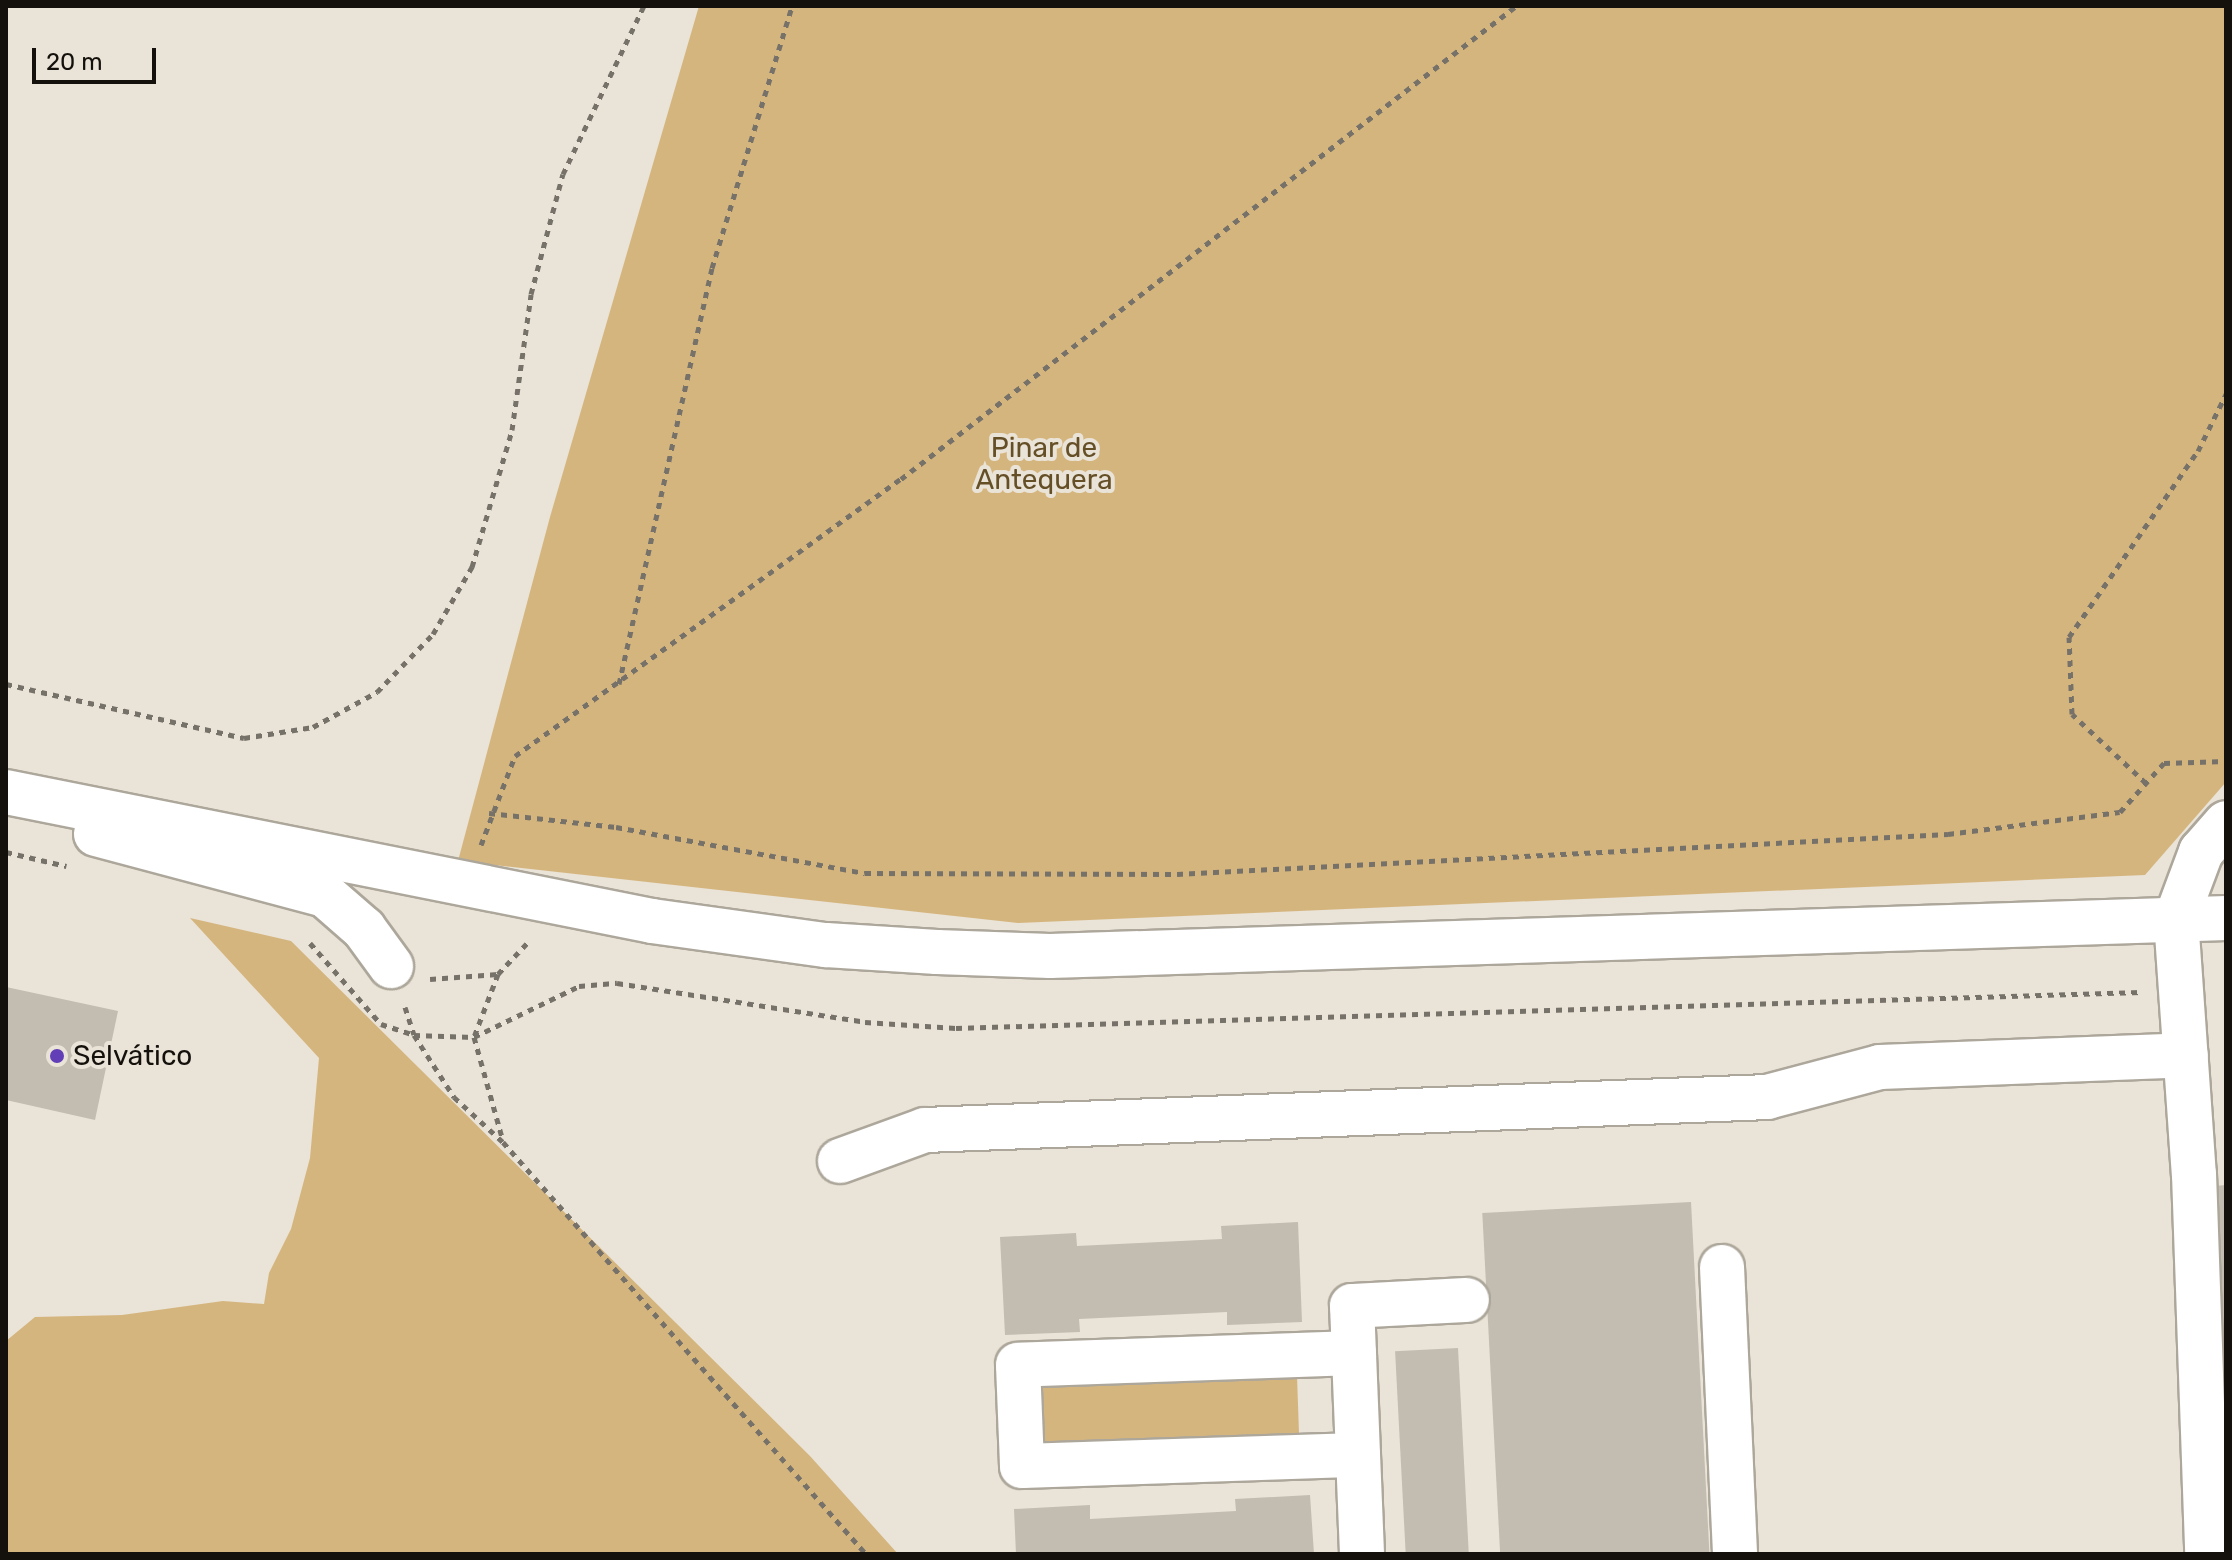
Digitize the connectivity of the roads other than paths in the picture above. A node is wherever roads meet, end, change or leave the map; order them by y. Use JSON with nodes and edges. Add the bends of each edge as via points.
{"nodes":[{"id":1,"x":6,"y":792,"type":"edge"},
{"id":2,"x":6,"y":805,"type":"edge"},
{"id":3,"x":2226,"y":823,"type":"edge"},
{"id":4,"x":2226,"y":918,"type":"edge"},
{"id":5,"x":2176,"y":919,"type":"junction"},
{"id":6,"x":391,"y":966,"type":"road end"},
{"id":7,"x":2200,"y":1063,"type":"edge"},
{"id":8,"x":840,"y":1161,"type":"dead end"},
{"id":9,"x":1722,"y":1267,"type":"dead end"},
{"id":10,"x":1467,"y":1300,"type":"dead end"},
{"id":11,"x":1354,"y":1353,"type":"junction"},
{"id":12,"x":1358,"y":1455,"type":"junction"},
{"id":13,"x":1362,"y":1554,"type":"edge"},
{"id":14,"x":1735,"y":1554,"type":"edge"},
{"id":15,"x":2207,"y":1554,"type":"edge"}],
"edges":[{"from":1,"to":5,"type":"main road","via":[[546,900],[826,945],[1050,956]]},
{"from":2,"to":6,"type":"main road","via":[[158,854],[325,895],[364,929]]},
{"from":3,"to":5,"type":"main road","via":[[2201,852]]},
{"from":4,"to":5,"type":"main road"},
{"from":5,"to":7,"type":"main road"},
{"from":7,"to":8,"type":"main road","via":[[1880,1067],[1767,1097],[925,1130]]},
{"from":7,"to":15,"type":"main road"},
{"from":9,"to":14,"type":"main road"},
{"from":10,"to":11,"type":"main road","via":[[1352,1306]]},
{"from":11,"to":12,"type":"main road"},
{"from":11,"to":12,"type":"main road","via":[[1018,1365],[1021,1452],[1022,1466]]},
{"from":12,"to":13,"type":"main road"}]}
